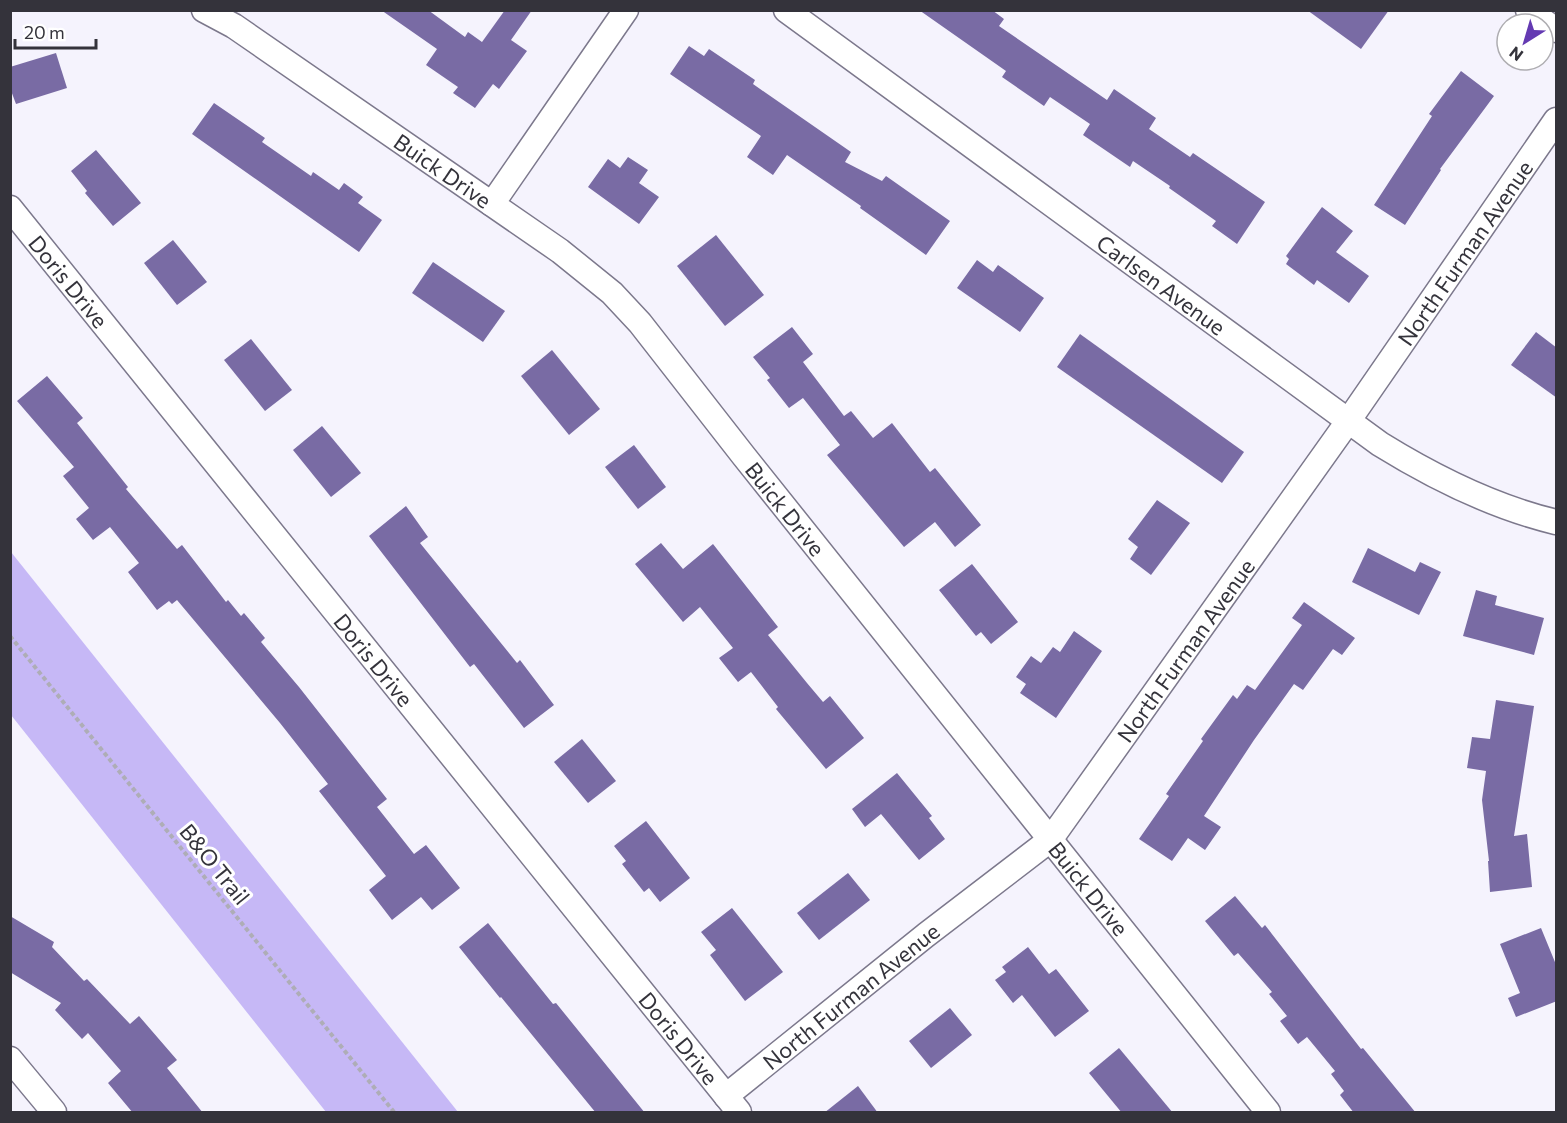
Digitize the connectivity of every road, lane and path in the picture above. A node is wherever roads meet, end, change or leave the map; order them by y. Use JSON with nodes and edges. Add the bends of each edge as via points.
{"nodes":[{"id":1,"x":204,"y":10,"type":"edge"},
{"id":2,"x":626,"y":10,"type":"edge"},
{"id":3,"x":786,"y":10,"type":"edge"},
{"id":4,"x":1528,"y":10,"type":"edge"},
{"id":5,"x":1557,"y":30,"type":"edge"},
{"id":6,"x":1557,"y":120,"type":"edge"},
{"id":7,"x":492,"y":204,"type":"junction"},
{"id":8,"x":10,"y":208,"type":"edge"},
{"id":9,"x":1349,"y":420,"type":"junction"},
{"id":10,"x":1557,"y":522,"type":"edge"},
{"id":11,"x":10,"y":636,"type":"edge"},
{"id":12,"x":1050,"y":840,"type":"junction"},
{"id":13,"x":10,"y":1059,"type":"edge"},
{"id":14,"x":733,"y":1104,"type":"edge"},
{"id":15,"x":54,"y":1113,"type":"edge"},
{"id":16,"x":394,"y":1113,"type":"edge"},
{"id":17,"x":1268,"y":1113,"type":"edge"}],
"edges":[{"from":1,"to":7,"type":"street","name":"Buick Drive","via":[[234,26]]},
{"from":2,"to":7,"type":"street"},
{"from":3,"to":9,"type":"street","name":"Carlsen Avenue"},
{"from":4,"to":5,"type":"street"},
{"from":6,"to":9,"type":"street","name":"North Furman Avenue"},
{"from":7,"to":12,"type":"street","name":"Buick Drive","via":[[592,275],[640,323]]},
{"from":8,"to":14,"type":"street","name":"Doris Drive"},
{"from":9,"to":10,"type":"street","name":"Carlsen Avenue","via":[[1380,444],[1448,483],[1507,508]]},
{"from":9,"to":12,"type":"street","name":"North Furman Avenue"},
{"from":11,"to":16,"type":"path","name":"B&O Trail"},
{"from":12,"to":14,"type":"street","name":"North Furman Avenue","via":[[926,935]]},
{"from":12,"to":17,"type":"street","name":"Buick Drive"},
{"from":13,"to":15,"type":"street"}]}
